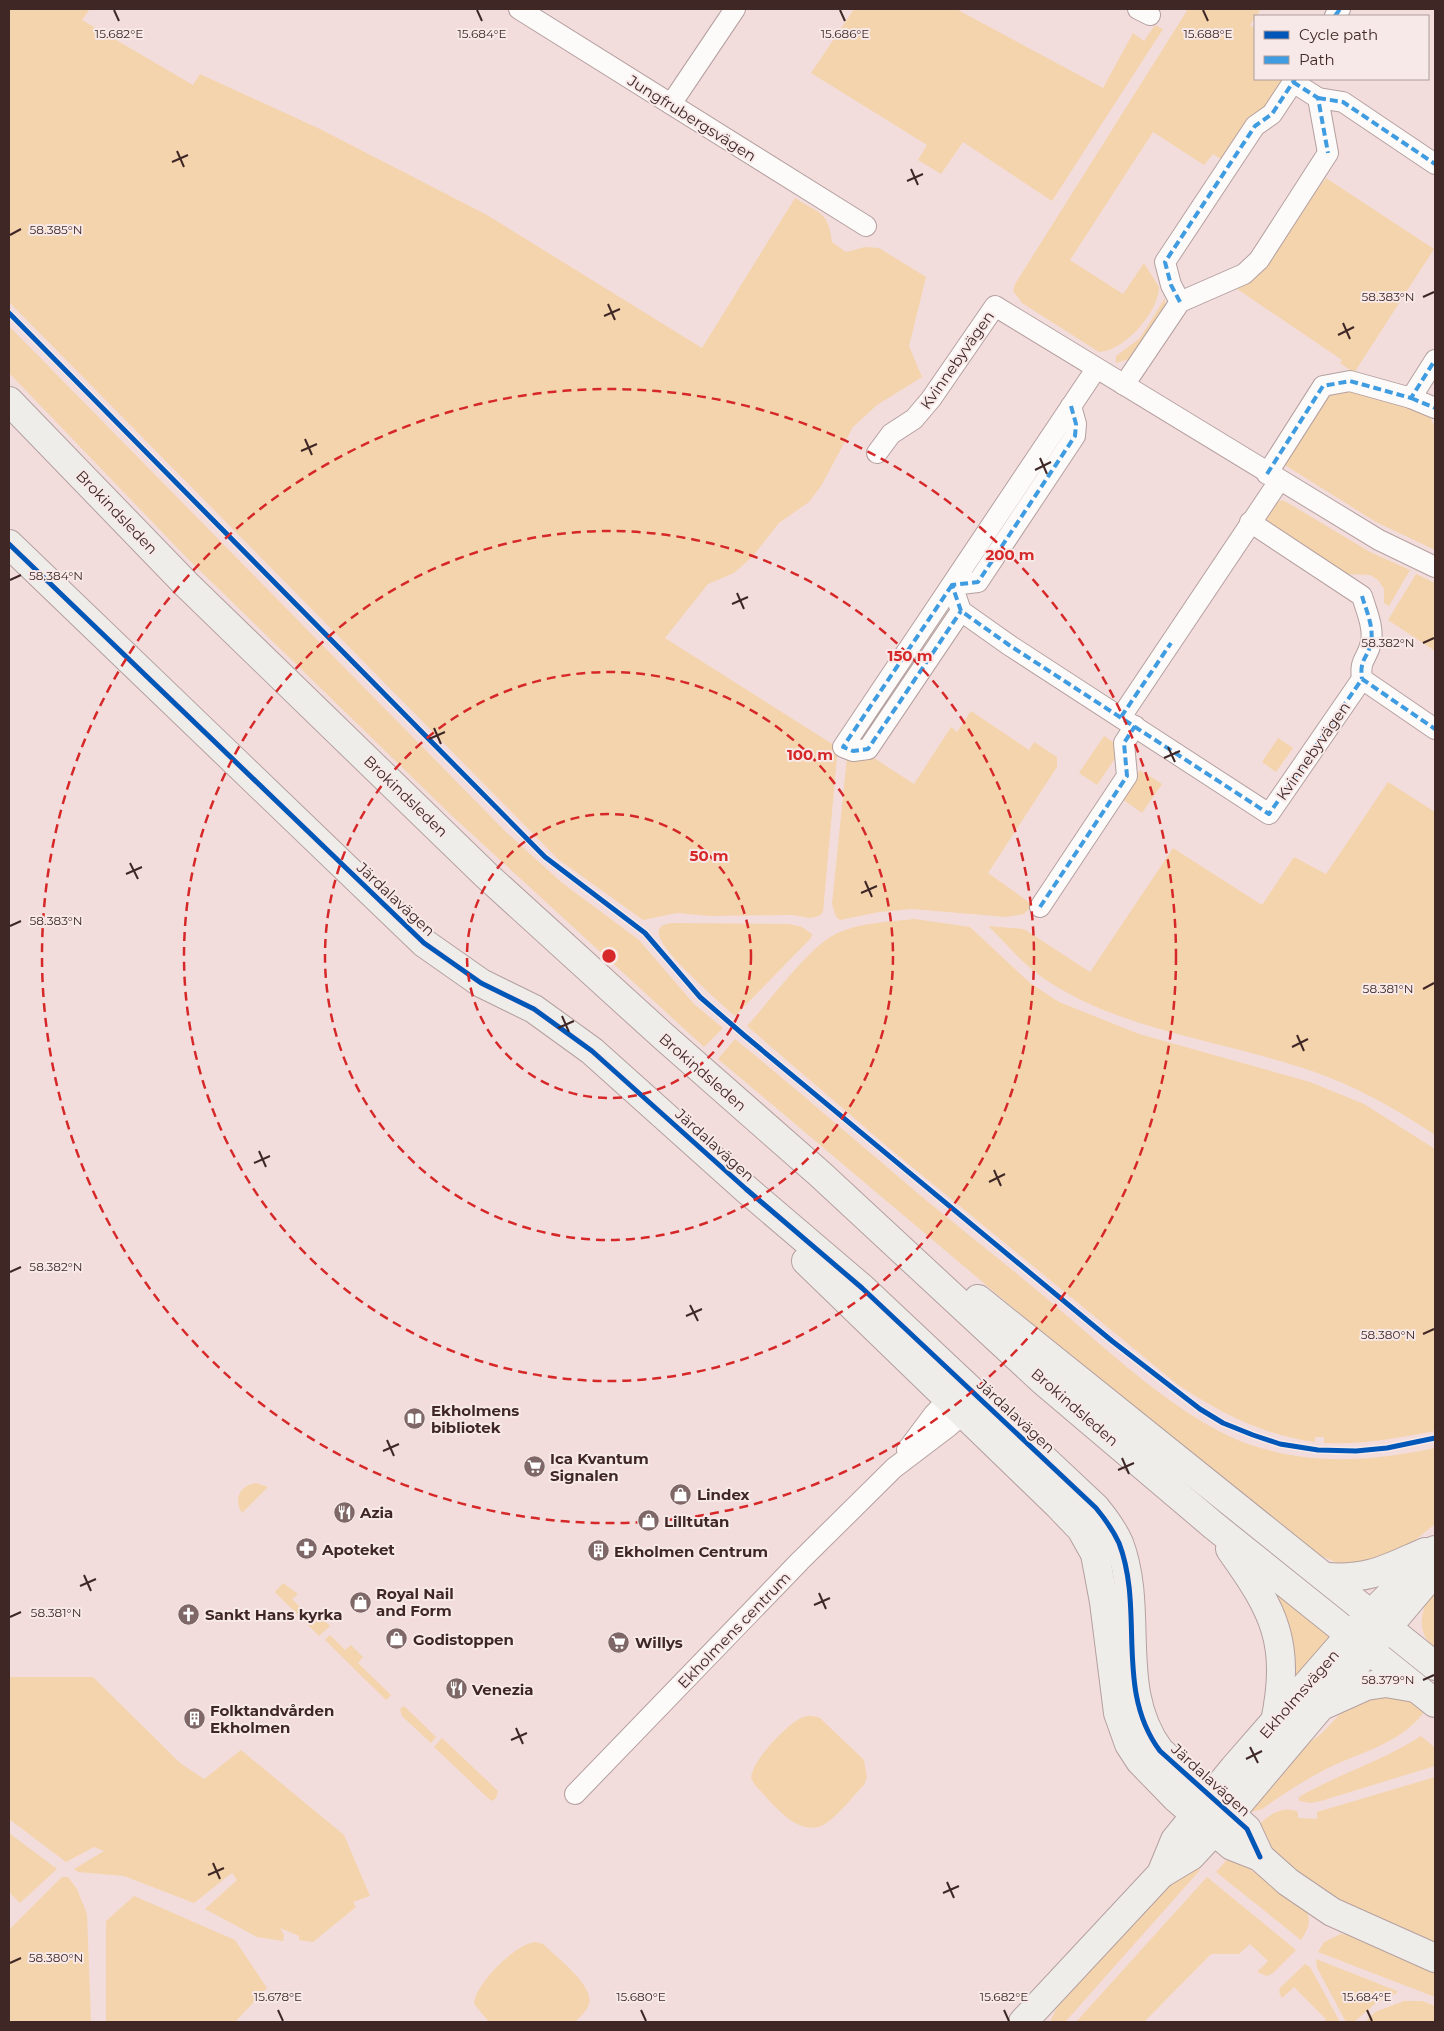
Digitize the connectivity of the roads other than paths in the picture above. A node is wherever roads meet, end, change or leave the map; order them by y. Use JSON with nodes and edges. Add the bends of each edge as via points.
{"nodes":[{"id":1,"x":520,"y":9,"type":"edge"},
{"id":2,"x":735,"y":9,"type":"edge"},
{"id":3,"x":1294,"y":80,"type":"edge"},
{"id":4,"x":1318,"y":98,"type":"junction"},
{"id":5,"x":671,"y":104,"type":"junction"},
{"id":6,"x":1435,"y":164,"type":"edge"},
{"id":7,"x":866,"y":226,"type":"dead end"},
{"id":8,"x":1180,"y":302,"type":"junction"},
{"id":9,"x":1435,"y":360,"type":"edge"},
{"id":10,"x":1096,"y":369,"type":"junction"},
{"id":11,"x":1124,"y":385,"type":"junction"},
{"id":12,"x":1411,"y":398,"type":"junction"},
{"id":13,"x":9,"y":401,"type":"edge"},
{"id":14,"x":1435,"y":408,"type":"edge"},
{"id":15,"x":877,"y":453,"type":"dead end"},
{"id":16,"x":1273,"y":477,"type":"junction"},
{"id":17,"x":1250,"y":522,"type":"junction"},
{"id":18,"x":9,"y":544,"type":"edge"},
{"id":19,"x":1435,"y":566,"type":"edge"},
{"id":20,"x":952,"y":585,"type":"junction"},
{"id":21,"x":961,"y":611,"type":"junction"},
{"id":22,"x":1362,"y":679,"type":"junction"},
{"id":23,"x":1128,"y":722,"type":"junction"},
{"id":24,"x":1435,"y":729,"type":"edge"},
{"id":25,"x":1040,"y":907,"type":"dead end"},
{"id":26,"x":820,"y":1174,"type":"junction"},
{"id":27,"x":964,"y":1399,"type":"junction"},
{"id":28,"x":1213,"y":1525,"type":"junction"},
{"id":29,"x":1435,"y":1549,"type":"edge"},
{"id":30,"x":1435,"y":1570,"type":"edge"},
{"id":31,"x":1326,"y":1577,"type":"junction"},
{"id":32,"x":1379,"y":1620,"type":"junction"},
{"id":33,"x":1359,"y":1642,"type":"junction"},
{"id":34,"x":1435,"y":1666,"type":"edge"},
{"id":35,"x":1425,"y":1696,"type":"edge"},
{"id":36,"x":1318,"y":1708,"type":"junction"},
{"id":37,"x":1275,"y":1722,"type":"junction"},
{"id":38,"x":575,"y":1794,"type":"dead end"},
{"id":39,"x":1213,"y":1815,"type":"junction"},
{"id":40,"x":1435,"y":1958,"type":"edge"},
{"id":41,"x":1023,"y":2022,"type":"edge"}],
"edges":[{"from":1,"to":5,"type":"street","name":"Jungfrubergsvägen"},
{"from":2,"to":5,"type":"street"},
{"from":3,"to":4,"type":"street"},
{"from":3,"to":8,"type":"street","via":[[1272,114],[1254,126],[1165,262],[1170,285]]},
{"from":4,"to":6,"type":"street","via":[[1348,106]]},
{"from":4,"to":8,"type":"street","via":[[1328,153],[1259,260],[1244,274]]},
{"from":5,"to":7,"type":"street","name":"Jungfrubergsvägen"},
{"from":8,"to":11,"type":"street"},
{"from":9,"to":12,"type":"street"},
{"from":10,"to":11,"type":"street","name":"Kvinnebyvägen"},
{"from":10,"to":15,"type":"street","name":"Kvinnebyvägen","via":[[995,306],[931,399],[914,419],[891,434]]},
{"from":10,"to":20,"type":"street"},
{"from":11,"to":16,"type":"street","name":"Kvinnebyvägen"},
{"from":12,"to":14,"type":"street"},
{"from":12,"to":16,"type":"street","via":[[1350,381],[1323,386]]},
{"from":13,"to":26,"type":"main road","name":"Brokindsleden","via":[[186,584],[488,876],[662,1036]]},
{"from":16,"to":17,"type":"street"},
{"from":16,"to":19,"type":"street","name":"Kvinnebyvägen","via":[[1379,540]]},
{"from":17,"to":22,"type":"street","name":"Kvinnebyvägen","via":[[1362,596],[1372,630],[1371,643],[1360,666]]},
{"from":17,"to":23,"type":"street"},
{"from":18,"to":27,"type":"main road","name":"Järdalavägen","via":[[424,944],[481,983],[534,1010],[592,1050],[746,1189],[807,1263]]},
{"from":20,"to":21,"type":"street"},
{"from":20,"to":21,"type":"street","via":[[843,747],[853,751],[868,749]]},
{"from":21,"to":23,"type":"street","name":"Kvinnebyvägen","via":[[1009,646]]},
{"from":22,"to":23,"type":"street","name":"Kvinnebyvägen","via":[[1269,814]]},
{"from":22,"to":24,"type":"street"},
{"from":23,"to":25,"type":"street","via":[[1124,743],[1127,776]]},
{"from":26,"to":28,"type":"main road","name":"Brokindsleden","via":[[1042,1380]]},
{"from":26,"to":31,"type":"main road","name":"Brokindsleden"},
{"from":27,"to":38,"type":"street","name":"Ekholmens centrum"},
{"from":27,"to":39,"type":"main road","name":"Järdalavägen","via":[[1096,1508],[1112,1529],[1126,1572],[1134,1684],[1144,1725],[1160,1751]]},
{"from":28,"to":33,"type":"main road","name":"Brokindsleden"},
{"from":28,"to":37,"type":"main road","via":[[1250,1576],[1275,1626],[1283,1669]]},
{"from":29,"to":31,"type":"main road","via":[[1376,1574],[1350,1579]]},
{"from":29,"to":32,"type":"main road","name":"Ekholmsvägen"},
{"from":30,"to":32,"type":"main road","name":"Ekholmsvägen"},
{"from":31,"to":32,"type":"main road","name":"Brokindsleden"},
{"from":32,"to":33,"type":"main road","name":"Ekholmsvägen"},
{"from":32,"to":34,"type":"main road","name":"Brokindsleden"},
{"from":33,"to":35,"type":"main road","name":"Brokindsleden"},
{"from":33,"to":36,"type":"main road","name":"Ekholmsvägen"},
{"from":33,"to":37,"type":"main road","name":"Ekholmsvägen"},
{"from":35,"to":36,"type":"main road","via":[[1386,1683],[1366,1686]]},
{"from":36,"to":39,"type":"main road","name":"Ekholmsvägen"},
{"from":37,"to":39,"type":"main road","name":"Ekholmsvägen"},
{"from":39,"to":40,"type":"main road","name":"Järdalavägen","via":[[1247,1829],[1260,1857],[1288,1882],[1332,1912]]},
{"from":39,"to":41,"type":"main road","name":"Ekholmsvägen","via":[[1176,1840],[1161,1874]]}]}
